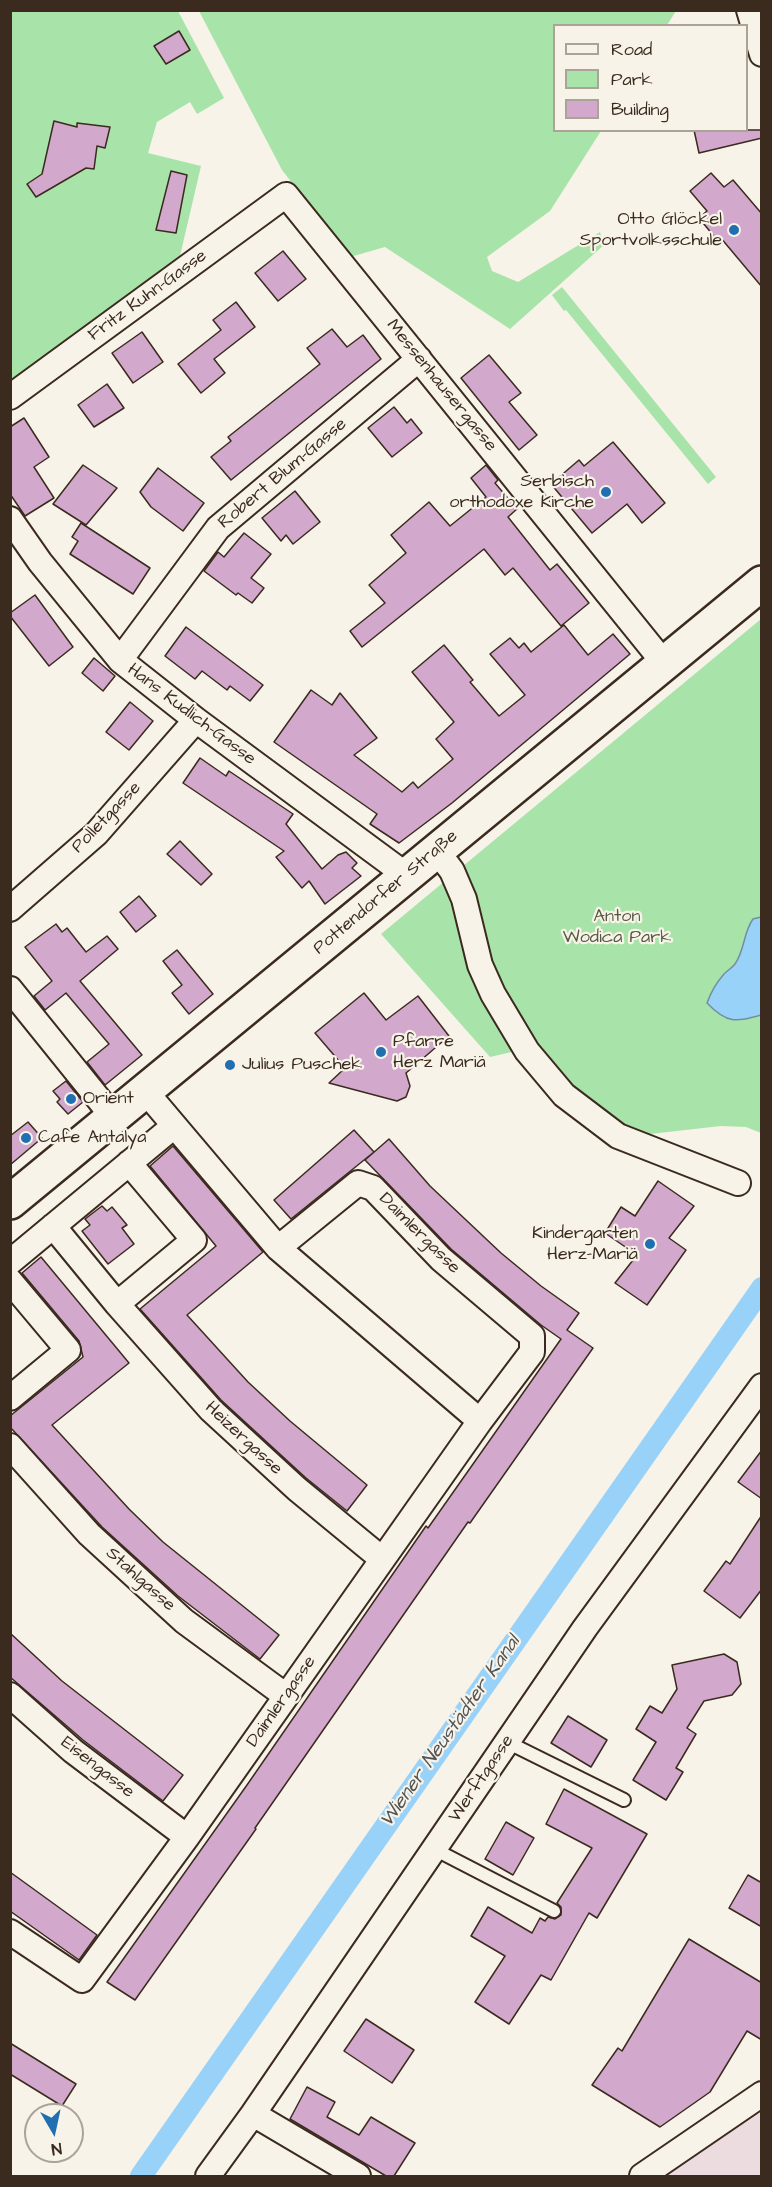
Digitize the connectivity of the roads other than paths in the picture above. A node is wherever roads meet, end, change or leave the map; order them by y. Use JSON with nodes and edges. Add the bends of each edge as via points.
{"nodes":[{"id":1,"x":749,"y":10,"type":"edge"},
{"id":2,"x":762,"y":54,"type":"edge"},
{"id":3,"x":286,"y":195,"type":"joint"},
{"id":4,"x":419,"y":359,"type":"junction"},
{"id":5,"x":10,"y":397,"type":"edge"},
{"id":6,"x":10,"y":519,"type":"edge"},
{"id":7,"x":762,"y":583,"type":"edge"},
{"id":8,"x":120,"y":660,"type":"junction"},
{"id":9,"x":664,"y":663,"type":"junction"},
{"id":10,"x":196,"y":720,"type":"junction"},
{"id":11,"x":437,"y":851,"type":"junction"},
{"id":12,"x":406,"y":875,"type":"junction"},
{"id":13,"x":10,"y":909,"type":"edge"},
{"id":14,"x":10,"y":989,"type":"edge"},
{"id":15,"x":146,"y":1092,"type":"junction"},
{"id":16,"x":114,"y":1118,"type":"junction"},
{"id":17,"x":174,"y":1126,"type":"junction"},
{"id":18,"x":129,"y":1163,"type":"junction"},
{"id":19,"x":738,"y":1184,"type":"dead end"},
{"id":20,"x":10,"y":1202,"type":"edge"},
{"id":21,"x":53,"y":1226,"type":"junction"},
{"id":22,"x":278,"y":1248,"type":"junction"},
{"id":23,"x":10,"y":1262,"type":"edge"},
{"id":24,"x":10,"y":1281,"type":"edge"},
{"id":25,"x":117,"y":1304,"type":"junction"},
{"id":26,"x":762,"y":1386,"type":"edge"},
{"id":27,"x":10,"y":1398,"type":"edge"},
{"id":28,"x":480,"y":1421,"type":"junction"},
{"id":29,"x":10,"y":1446,"type":"edge"},
{"id":30,"x":382,"y":1559,"type":"junction"},
{"id":31,"x":10,"y":1695,"type":"edge"},
{"id":32,"x":286,"y":1696,"type":"junction"},
{"id":33,"x":507,"y":1742,"type":"junction"},
{"id":34,"x":624,"y":1800,"type":"dead end"},
{"id":35,"x":187,"y":1837,"type":"junction"},
{"id":36,"x":434,"y":1849,"type":"junction"},
{"id":37,"x":554,"y":1911,"type":"dead end"},
{"id":38,"x":12,"y":1938,"type":"edge"},
{"id":39,"x":762,"y":2094,"type":"edge"},
{"id":40,"x":253,"y":2114,"type":"junction"},
{"id":41,"x":208,"y":2176,"type":"edge"},
{"id":42,"x":358,"y":2176,"type":"edge"},
{"id":43,"x":642,"y":2176,"type":"edge"}],
"edges":[{"from":1,"to":2,"type":"street"},
{"from":3,"to":4,"type":"street","name":"Messenhausergasse"},
{"from":3,"to":5,"type":"street","name":"Fritz Kuhn-Gasse"},
{"from":4,"to":8,"type":"street","name":"Robert Blum-Gasse","via":[[218,528]]},
{"from":4,"to":9,"type":"street","name":"Messenhausergasse"},
{"from":6,"to":8,"type":"street","name":"Hans Kudlich-Gasse","via":[[39,562]]},
{"from":7,"to":9,"type":"main road","name":"Pottendorfer Straße"},
{"from":8,"to":10,"type":"street","name":"Hans Kudlich-Gasse"},
{"from":9,"to":11,"type":"main road","name":"Pottendorfer Straße"},
{"from":10,"to":12,"type":"street","name":"Hans Kudlich-Gasse"},
{"from":10,"to":13,"type":"street","name":"Polletgasse","via":[[96,834]]},
{"from":11,"to":12,"type":"main road","name":"Pottendorfer Straße"},
{"from":11,"to":19,"type":"street","via":[[452,872],[464,900],[480,965],[493,994],[527,1051],[564,1095],[618,1136]]},
{"from":12,"to":15,"type":"main road","name":"Pottendorfer Straße"},
{"from":14,"to":16,"type":"street"},
{"from":15,"to":16,"type":"main road","name":"Pottendorfer Straße"},
{"from":15,"to":17,"type":"street"},
{"from":16,"to":20,"type":"main road","name":"Pottendorfer Straße"},
{"from":17,"to":18,"type":"street"},
{"from":17,"to":22,"type":"street"},
{"from":18,"to":21,"type":"street"},
{"from":18,"to":25,"type":"street","via":[[194,1240]]},
{"from":21,"to":23,"type":"street"},
{"from":21,"to":25,"type":"street","name":"Heizergasse"},
{"from":22,"to":28,"type":"street"},
{"from":22,"to":28,"type":"street","name":"Daimlergasse","via":[[358,1183],[373,1188],[441,1259],[532,1336],[532,1352]]},
{"from":24,"to":27,"type":"street","via":[[68,1350]]},
{"from":25,"to":30,"type":"street","name":"Heizergasse","via":[[211,1410],[297,1489]]},
{"from":26,"to":33,"type":"street","name":"Werftgasse"},
{"from":28,"to":30,"type":"street","name":"Daimlergasse"},
{"from":29,"to":32,"type":"street","name":"Stahlgasse","via":[[89,1534],[184,1621]]},
{"from":30,"to":32,"type":"street","name":"Daimlergasse"},
{"from":31,"to":35,"type":"street","name":"Eisengasse","via":[[73,1751]]},
{"from":32,"to":35,"type":"street","name":"Daimlergasse"},
{"from":33,"to":34,"type":"lane"},
{"from":33,"to":36,"type":"street","name":"Werftgasse"},
{"from":35,"to":38,"type":"street","name":"Daimlergasse","via":[[82,1980]]},
{"from":36,"to":37,"type":"lane"},
{"from":36,"to":40,"type":"street","name":"Werftgasse"},
{"from":39,"to":43,"type":"street"},
{"from":40,"to":41,"type":"street","name":"Werftgasse"},
{"from":40,"to":42,"type":"street"}]}
